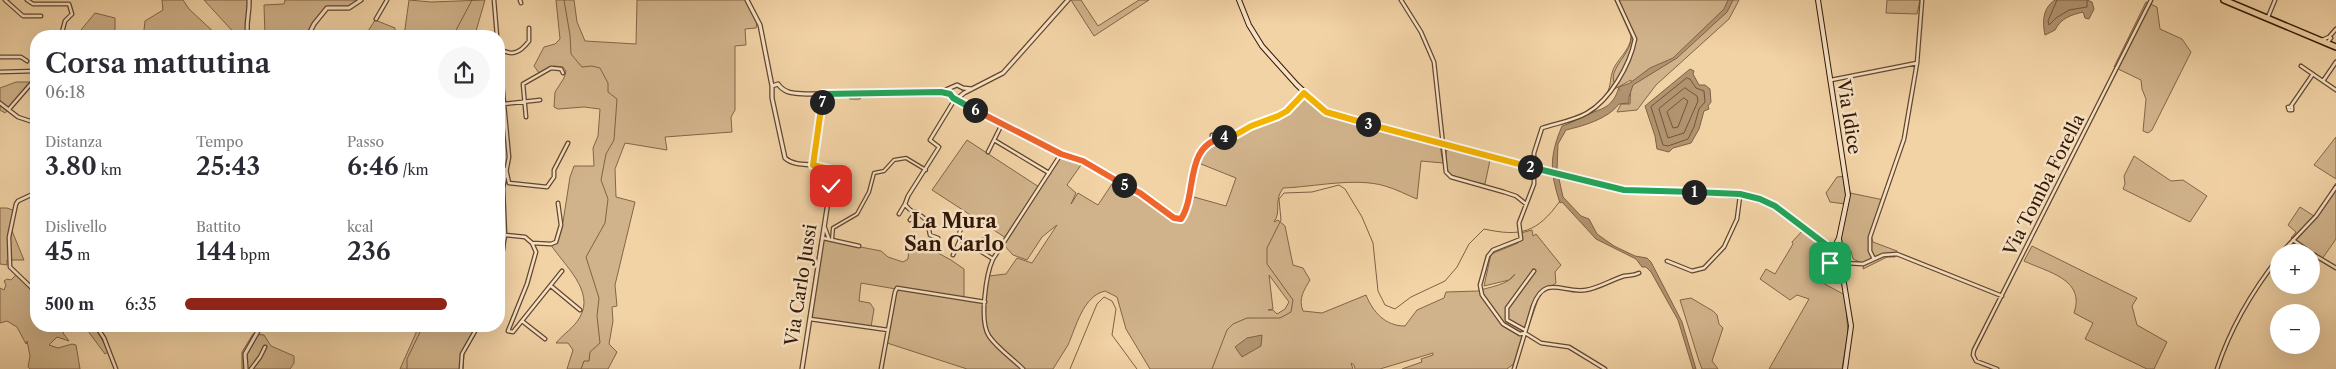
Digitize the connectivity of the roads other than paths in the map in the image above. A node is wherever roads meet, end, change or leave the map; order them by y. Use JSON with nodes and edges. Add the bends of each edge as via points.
{"nodes":[{"id":1,"x":5,"y":0,"type":"edge"},
{"id":2,"x":26,"y":0,"type":"edge"},
{"id":3,"x":249,"y":0,"type":"edge"},
{"id":4,"x":361,"y":0,"type":"edge"},
{"id":5,"x":387,"y":0,"type":"edge"},
{"id":6,"x":494,"y":0,"type":"edge"},
{"id":7,"x":748,"y":0,"type":"edge"},
{"id":8,"x":1068,"y":0,"type":"edge"},
{"id":9,"x":1239,"y":0,"type":"edge"},
{"id":10,"x":1401,"y":0,"type":"edge"},
{"id":11,"x":1617,"y":0,"type":"edge"},
{"id":12,"x":1818,"y":0,"type":"edge"},
{"id":13,"x":1922,"y":0,"type":"edge"},
{"id":14,"x":2151,"y":0,"type":"edge"},
{"id":15,"x":2224,"y":0,"type":"edge"},
{"id":16,"x":2275,"y":0,"type":"edge"},
{"id":17,"x":41,"y":16,"type":"dead end"},
{"id":18,"x":2267,"y":18,"type":"junction"},
{"id":19,"x":376,"y":19,"type":"dead end"},
{"id":20,"x":529,"y":28,"type":"dead end"},
{"id":21,"x":2336,"y":29,"type":"edge"},
{"id":22,"x":63,"y":30,"type":"edge"},
{"id":23,"x":246,"y":30,"type":"edge"},
{"id":24,"x":311,"y":30,"type":"edge"},
{"id":25,"x":496,"y":30,"type":"edge"},
{"id":26,"x":2329,"y":39,"type":"junction"},
{"id":27,"x":2334,"y":46,"type":"edge"},
{"id":28,"x":505,"y":52,"type":"edge"},
{"id":29,"x":0,"y":57,"type":"edge"},
{"id":30,"x":27,"y":61,"type":"dead end"},
{"id":31,"x":2336,"y":62,"type":"edge"},
{"id":32,"x":1917,"y":63,"type":"junction"},
{"id":33,"x":2301,"y":66,"type":"dead end"},
{"id":34,"x":30,"y":71,"type":"edge"},
{"id":35,"x":0,"y":72,"type":"edge"},
{"id":36,"x":563,"y":72,"type":"dead end"},
{"id":37,"x":2313,"y":74,"type":"junction"},
{"id":38,"x":770,"y":79,"type":"junction"},
{"id":39,"x":1829,"y":80,"type":"junction"},
{"id":40,"x":2323,"y":81,"type":"junction"},
{"id":41,"x":776,"y":84,"type":"junction"},
{"id":42,"x":30,"y":85,"type":"edge"},
{"id":43,"x":963,"y":88,"type":"junction"},
{"id":44,"x":782,"y":89,"type":"junction"},
{"id":45,"x":950,"y":89,"type":"junction"},
{"id":46,"x":972,"y":89,"type":"junction"},
{"id":47,"x":775,"y":90,"type":"junction"},
{"id":48,"x":2336,"y":90,"type":"edge"},
{"id":49,"x":941,"y":92,"type":"junction"},
{"id":50,"x":1304,"y":93,"type":"junction"},
{"id":51,"x":823,"y":94,"type":"junction"},
{"id":52,"x":963,"y":95,"type":"junction"},
{"id":53,"x":954,"y":97,"type":"junction"},
{"id":54,"x":540,"y":100,"type":"dead end"},
{"id":55,"x":524,"y":102,"type":"junction"},
{"id":56,"x":0,"y":103,"type":"edge"},
{"id":57,"x":964,"y":103,"type":"junction"},
{"id":58,"x":505,"y":104,"type":"edge"},
{"id":59,"x":2291,"y":106,"type":"dead end"},
{"id":60,"x":10,"y":108,"type":"junction"},
{"id":61,"x":505,"y":117,"type":"edge"},
{"id":62,"x":526,"y":117,"type":"dead end"},
{"id":63,"x":30,"y":121,"type":"edge"},
{"id":64,"x":1002,"y":124,"type":"junction"},
{"id":65,"x":1218,"y":138,"type":"junction"},
{"id":66,"x":994,"y":140,"type":"junction"},
{"id":67,"x":568,"y":142,"type":"dead end"},
{"id":68,"x":1212,"y":142,"type":"junction"},
{"id":69,"x":1442,"y":143,"type":"junction"},
{"id":70,"x":988,"y":152,"type":"dead end"},
{"id":71,"x":1061,"y":154,"type":"junction"},
{"id":72,"x":813,"y":165,"type":"junction"},
{"id":73,"x":506,"y":167,"type":"junction"},
{"id":74,"x":926,"y":170,"type":"junction"},
{"id":75,"x":1049,"y":173,"type":"junction"},
{"id":76,"x":505,"y":174,"type":"edge"},
{"id":77,"x":2336,"y":188,"type":"edge"},
{"id":78,"x":1740,"y":194,"type":"junction"},
{"id":79,"x":30,"y":195,"type":"edge"},
{"id":80,"x":558,"y":204,"type":"dead end"},
{"id":81,"x":905,"y":204,"type":"junction"},
{"id":82,"x":1526,"y":204,"type":"junction"},
{"id":83,"x":916,"y":212,"type":"junction"},
{"id":84,"x":899,"y":214,"type":"dead end"},
{"id":85,"x":910,"y":220,"type":"dead end"},
{"id":86,"x":955,"y":220,"type":"dead end"},
{"id":87,"x":505,"y":235,"type":"edge"},
{"id":88,"x":824,"y":236,"type":"junction"},
{"id":89,"x":938,"y":238,"type":"dead end"},
{"id":90,"x":959,"y":238,"type":"junction"},
{"id":91,"x":1839,"y":238,"type":"junction"},
{"id":92,"x":831,"y":240,"type":"junction"},
{"id":93,"x":2293,"y":240,"type":"junction"},
{"id":94,"x":532,"y":243,"type":"junction"},
{"id":95,"x":994,"y":243,"type":"dead end"},
{"id":96,"x":1825,"y":244,"type":"junction"},
{"id":97,"x":2289,"y":244,"type":"edge"},
{"id":98,"x":2299,"y":244,"type":"edge"},
{"id":99,"x":859,"y":246,"type":"dead end"},
{"id":100,"x":1834,"y":246,"type":"junction"},
{"id":101,"x":1842,"y":247,"type":"junction"},
{"id":102,"x":975,"y":248,"type":"junction"},
{"id":103,"x":1828,"y":252,"type":"junction"},
{"id":104,"x":953,"y":255,"type":"dead end"},
{"id":105,"x":1847,"y":255,"type":"junction"},
{"id":106,"x":2320,"y":258,"type":"edge"},
{"id":107,"x":993,"y":259,"type":"junction"},
{"id":108,"x":1874,"y":259,"type":"junction"},
{"id":109,"x":1829,"y":261,"type":"junction"},
{"id":110,"x":1667,"y":262,"type":"dead end"},
{"id":111,"x":1853,"y":262,"type":"junction"},
{"id":112,"x":1844,"y":263,"type":"junction"},
{"id":113,"x":1835,"y":265,"type":"junction"},
{"id":114,"x":2336,"y":268,"type":"edge"},
{"id":115,"x":1828,"y":269,"type":"junction"},
{"id":116,"x":2270,"y":269,"type":"edge"},
{"id":117,"x":562,"y":271,"type":"dead end"},
{"id":118,"x":1534,"y":271,"type":"dead end"},
{"id":119,"x":1639,"y":274,"type":"dead end"},
{"id":120,"x":1842,"y":275,"type":"junction"},
{"id":121,"x":1823,"y":278,"type":"dead end"},
{"id":122,"x":30,"y":286,"type":"edge"},
{"id":123,"x":550,"y":286,"type":"junction"},
{"id":124,"x":2002,"y":296,"type":"junction"},
{"id":125,"x":985,"y":302,"type":"junction"},
{"id":126,"x":580,"y":310,"type":"dead end"},
{"id":127,"x":810,"y":318,"type":"junction"},
{"id":128,"x":522,"y":321,"type":"junction"},
{"id":129,"x":888,"y":330,"type":"junction"},
{"id":130,"x":100,"y":332,"type":"edge"},
{"id":131,"x":258,"y":332,"type":"edge"},
{"id":132,"x":475,"y":332,"type":"edge"},
{"id":133,"x":1525,"y":332,"type":"junction"},
{"id":134,"x":545,"y":339,"type":"dead end"},
{"id":135,"x":265,"y":347,"type":"dead end"},
{"id":136,"x":116,"y":369,"type":"edge"},
{"id":137,"x":246,"y":369,"type":"edge"},
{"id":138,"x":251,"y":369,"type":"edge"},
{"id":139,"x":461,"y":369,"type":"edge"},
{"id":140,"x":802,"y":369,"type":"edge"},
{"id":141,"x":881,"y":369,"type":"edge"},
{"id":142,"x":1023,"y":369,"type":"edge"},
{"id":143,"x":1514,"y":369,"type":"edge"},
{"id":144,"x":1605,"y":369,"type":"edge"},
{"id":145,"x":1845,"y":369,"type":"edge"},
{"id":146,"x":1997,"y":369,"type":"edge"},
{"id":147,"x":2217,"y":369,"type":"edge"}],
"edges":[{"from":1,"to":17,"type":"street","via":[[23,16]]},
{"from":2,"to":22,"type":"street","via":[[33,4],[69,4],[72,14]]},
{"from":3,"to":23,"type":"street"},
{"from":4,"to":24,"type":"street","via":[[349,8],[327,8]]},
{"from":5,"to":19,"type":"street"},
{"from":6,"to":25,"type":"street"},
{"from":7,"to":38,"type":"street","name":"Via Carlo Jussi","via":[[760,25]]},
{"from":8,"to":46,"type":"street","via":[[1003,73]]},
{"from":9,"to":50,"type":"main road","via":[[1262,46]]},
{"from":10,"to":69,"type":"street","via":[[1421,32],[1434,62]]},
{"from":11,"to":82,"type":"street","via":[[1635,39],[1627,63],[1597,106],[1570,120],[1542,128],[1534,153],[1534,184]]},
{"from":12,"to":39,"type":"main road","name":"Via Idice"},
{"from":13,"to":32,"type":"street"},
{"from":14,"to":124,"type":"street","name":"Via Tomba Forella"},
{"from":15,"to":18,"type":"main road"},
{"from":16,"to":18,"type":"street"},
{"from":18,"to":26,"type":"main road","via":[[2320,40]]},
{"from":20,"to":28,"type":"street","via":[[529,41],[516,53]]},
{"from":21,"to":26,"type":"street"},
{"from":26,"to":27,"type":"main road"},
{"from":29,"to":30,"type":"street","via":[[21,57]]},
{"from":31,"to":40,"type":"street"},
{"from":32,"to":39,"type":"street"},
{"from":32,"to":108,"type":"street","via":[[1902,146],[1870,237],[1870,251]]},
{"from":33,"to":37,"type":"street"},
{"from":34,"to":35,"type":"street"},
{"from":36,"to":55,"type":"street","via":[[551,68],[523,84]]},
{"from":37,"to":40,"type":"street"},
{"from":37,"to":59,"type":"street"},
{"from":38,"to":41,"type":"street"},
{"from":38,"to":47,"type":"street","name":"Via Carlo Jussi"},
{"from":39,"to":91,"type":"main road","name":"Via Idice","via":[[1848,195]]},
{"from":40,"to":48,"type":"street"},
{"from":41,"to":44,"type":"street"},
{"from":41,"to":47,"type":"street"},
{"from":42,"to":60,"type":"street"},
{"from":43,"to":45,"type":"street","via":[[957,85]]},
{"from":43,"to":46,"type":"street"},
{"from":43,"to":52,"type":"street"},
{"from":44,"to":47,"type":"street","name":"Via Carlo Jussi"},
{"from":44,"to":51,"type":"street"},
{"from":45,"to":49,"type":"street"},
{"from":45,"to":53,"type":"street"},
{"from":46,"to":52,"type":"street"},
{"from":47,"to":72,"type":"street","name":"Via Carlo Jussi","via":[[772,96],[785,158],[790,162]]},
{"from":49,"to":51,"type":"street"},
{"from":49,"to":53,"type":"street"},
{"from":50,"to":65,"type":"street","via":[[1278,116],[1237,134]]},
{"from":50,"to":69,"type":"main road","via":[[1326,112]]},
{"from":51,"to":72,"type":"street"},
{"from":52,"to":53,"type":"street"},
{"from":52,"to":57,"type":"street"},
{"from":53,"to":57,"type":"street"},
{"from":53,"to":74,"type":"street","via":[[930,140],[939,147]]},
{"from":54,"to":55,"type":"street"},
{"from":55,"to":58,"type":"street"},
{"from":55,"to":62,"type":"street"},
{"from":56,"to":60,"type":"street"},
{"from":57,"to":64,"type":"street"},
{"from":60,"to":63,"type":"street","via":[[18,117]]},
{"from":61,"to":73,"type":"street"},
{"from":64,"to":66,"type":"street"},
{"from":64,"to":71,"type":"street"},
{"from":65,"to":68,"type":"street"},
{"from":65,"to":68,"type":"street","via":[[1212,135]]},
{"from":66,"to":70,"type":"street"},
{"from":66,"to":75,"type":"street"},
{"from":67,"to":73,"type":"street","via":[[547,187],[509,183]]},
{"from":68,"to":71,"type":"street","via":[[1195,161],[1192,188],[1181,219],[1083,161]]},
{"from":69,"to":78,"type":"main road","bridge":true,"via":[[1624,190]]},
{"from":69,"to":82,"type":"street","via":[[1447,175],[1504,192]]},
{"from":71,"to":75,"type":"street"},
{"from":72,"to":88,"type":"street","name":"Via Carlo Jussi","via":[[833,170]]},
{"from":73,"to":76,"type":"street"},
{"from":74,"to":81,"type":"street"},
{"from":74,"to":92,"type":"street","via":[[906,158],[894,160],[884,171],[874,173],[869,192],[857,214],[833,228]]},
{"from":75,"to":107,"type":"street"},
{"from":77,"to":93,"type":"street"},
{"from":78,"to":96,"type":"main road","via":[[1775,206]]},
{"from":78,"to":110,"type":"street","via":[[1736,218],[1724,247],[1704,268],[1692,271]]},
{"from":79,"to":122,"type":"street","via":[[16,204],[9,242],[10,267]]},
{"from":80,"to":94,"type":"street","via":[[561,225],[556,242]]},
{"from":81,"to":83,"type":"street"},
{"from":81,"to":84,"type":"street"},
{"from":82,"to":133,"type":"street","via":[[1519,227],[1521,239],[1493,250],[1488,256],[1480,285],[1482,295],[1503,324],[1520,334]]},
{"from":83,"to":85,"type":"street"},
{"from":83,"to":89,"type":"street","via":[[925,214],[930,235]]},
{"from":86,"to":90,"type":"street","via":[[963,223]]},
{"from":87,"to":94,"type":"street","via":[[525,237]]},
{"from":88,"to":92,"type":"street"},
{"from":88,"to":127,"type":"street","name":"Via Carlo Jussi"},
{"from":90,"to":102,"type":"street"},
{"from":90,"to":104,"type":"street"},
{"from":91,"to":100,"type":"main road","name":"Via Idice"},
{"from":91,"to":101,"type":"main road"},
{"from":92,"to":99,"type":"street"},
{"from":93,"to":97,"type":"street"},
{"from":93,"to":98,"type":"street"},
{"from":94,"to":128,"type":"street","via":[[536,252],[508,331],[513,332]]},
{"from":95,"to":102,"type":"street","via":[[984,239]]},
{"from":96,"to":100,"type":"main road"},
{"from":96,"to":103,"type":"main road"},
{"from":100,"to":101,"type":"main road"},
{"from":100,"to":103,"type":"main road","name":"Via Idice"},
{"from":101,"to":105,"type":"main road"},
{"from":102,"to":107,"type":"street"},
{"from":103,"to":109,"type":"main road"},
{"from":105,"to":111,"type":"street"},
{"from":105,"to":112,"type":"main road"},
{"from":106,"to":114,"type":"street"},
{"from":107,"to":125,"type":"street","via":[[986,276]]},
{"from":108,"to":111,"type":"street","via":[[1863,264]]},
{"from":108,"to":124,"type":"street","via":[[1891,253],[1902,255]]},
{"from":109,"to":113,"type":"main road"},
{"from":109,"to":115,"type":"street"},
{"from":111,"to":112,"type":"street"},
{"from":112,"to":113,"type":"main road"},
{"from":112,"to":120,"type":"main road"},
{"from":113,"to":115,"type":"street"},
{"from":113,"to":120,"type":"main road"},
{"from":115,"to":121,"type":"street"},
{"from":116,"to":147,"type":"street","via":[[2227,341]]},
{"from":117,"to":123,"type":"street"},
{"from":118,"to":133,"type":"street","via":[[1507,308],[1507,320]]},
{"from":119,"to":133,"type":"street","via":[[1584,290],[1559,286],[1541,292]]},
{"from":120,"to":145,"type":"main road","via":[[1851,326]]},
{"from":123,"to":126,"type":"street"},
{"from":123,"to":128,"type":"street"},
{"from":124,"to":146,"type":"street","name":"Via Tomba Forella","via":[[1973,355],[1977,362]]},
{"from":125,"to":129,"type":"street","via":[[897,288]]},
{"from":125,"to":142,"type":"street","via":[[985,327],[989,335]]},
{"from":127,"to":129,"type":"street"},
{"from":127,"to":140,"type":"street","name":"Via Carlo Jussi"},
{"from":128,"to":134,"type":"street"},
{"from":129,"to":141,"type":"street"},
{"from":130,"to":136,"type":"street"},
{"from":131,"to":137,"type":"street","via":[[245,354]]},
{"from":132,"to":139,"type":"street","via":[[462,354]]},
{"from":133,"to":143,"type":"street"},
{"from":133,"to":144,"type":"street","via":[[1541,343],[1569,347]]},
{"from":135,"to":138,"type":"street"}]}
